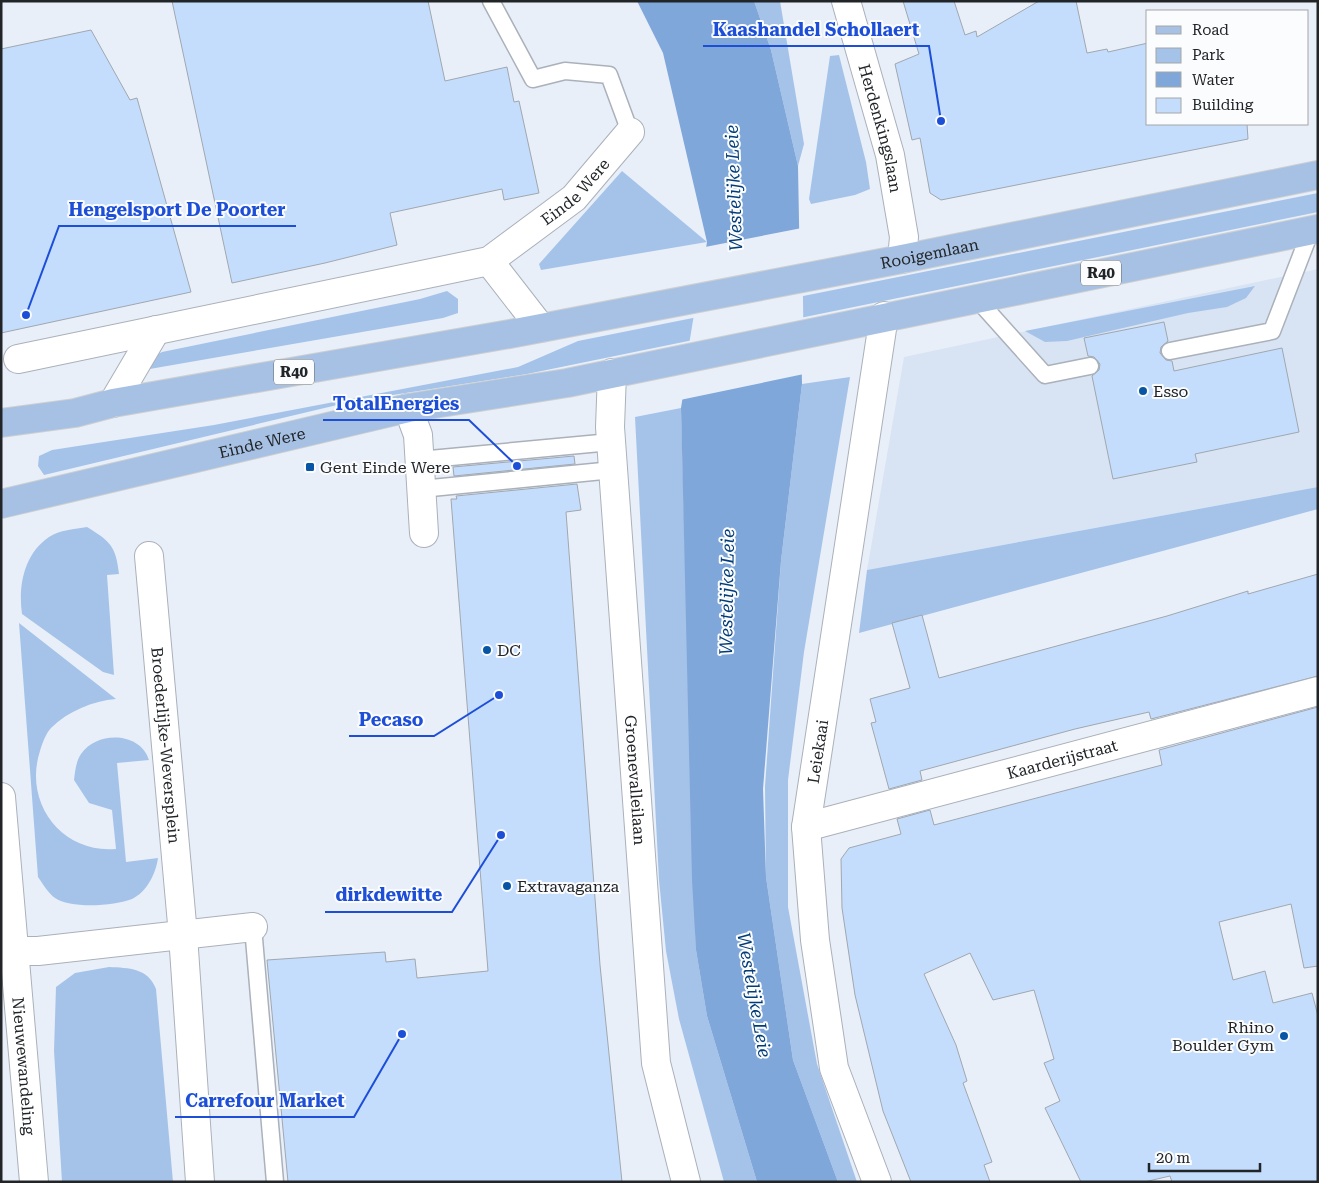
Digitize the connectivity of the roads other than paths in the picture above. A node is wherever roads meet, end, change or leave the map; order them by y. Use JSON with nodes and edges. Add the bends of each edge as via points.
{"nodes":[{"id":1,"x":491,"y":1,"type":"edge"},
{"id":2,"x":846,"y":1,"type":"edge"},
{"id":3,"x":630,"y":132,"type":"joint"},
{"id":4,"x":1318,"y":175,"type":"edge"},
{"id":5,"x":1314,"y":230,"type":"edge"},
{"id":6,"x":902,"y":258,"type":"junction"},
{"id":7,"x":489,"y":260,"type":"junction"},
{"id":8,"x":976,"y":298,"type":"junction"},
{"id":9,"x":884,"y":316,"type":"junction"},
{"id":10,"x":541,"y":328,"type":"junction"},
{"id":11,"x":156,"y":330,"type":"junction"},
{"id":12,"x":1170,"y":351,"type":"dead end"},
{"id":13,"x":18,"y":360,"type":"dead end"},
{"id":14,"x":1090,"y":366,"type":"dead end"},
{"id":15,"x":612,"y":373,"type":"junction"},
{"id":16,"x":113,"y":404,"type":"junction"},
{"id":17,"x":408,"y":408,"type":"junction"},
{"id":18,"x":1,"y":423,"type":"edge"},
{"id":19,"x":611,"y":442,"type":"junction"},
{"id":20,"x":419,"y":460,"type":"junction"},
{"id":21,"x":613,"y":470,"type":"junction"},
{"id":22,"x":421,"y":489,"type":"junction"},
{"id":23,"x":1,"y":504,"type":"edge"},
{"id":24,"x":424,"y":533,"type":"dead end"},
{"id":25,"x":149,"y":556,"type":"dead end"},
{"id":26,"x":1318,"y":690,"type":"edge"},
{"id":27,"x":1,"y":797,"type":"edge"},
{"id":28,"x":806,"y":827,"type":"junction"},
{"id":29,"x":253,"y":927,"type":"joint"},
{"id":30,"x":183,"y":934,"type":"junction"},
{"id":31,"x":8,"y":951,"type":"edge"},
{"id":32,"x":34,"y":1182,"type":"edge"},
{"id":33,"x":200,"y":1182,"type":"edge"},
{"id":34,"x":275,"y":1182,"type":"edge"},
{"id":35,"x":686,"y":1182,"type":"edge"},
{"id":36,"x":877,"y":1182,"type":"edge"}],
"edges":[{"from":1,"to":3,"type":"lane","via":[[533,79],[565,71],[609,75]]},
{"from":2,"to":6,"type":"street","name":"Herdenkingslaan","via":[[890,155],[904,237]]},
{"from":3,"to":7,"type":"street","name":"Einde Were","via":[[574,198]]},
{"from":4,"to":6,"type":"main road","name":"Rooigemlaan","number":"R40"},
{"from":5,"to":8,"type":"main road","number":"R40"},
{"from":5,"to":12,"type":"lane","via":[[1272,332]]},
{"from":6,"to":10,"type":"main road","name":"Rooigemlaan","number":"R40"},
{"from":7,"to":10,"type":"street"},
{"from":7,"to":11,"type":"street","name":"Einde Were"},
{"from":8,"to":9,"type":"main road","number":"R40"},
{"from":8,"to":14,"type":"lane","via":[[1045,375]]},
{"from":9,"to":15,"type":"main road","number":"R40","via":[[842,328]]},
{"from":9,"to":28,"type":"street","name":"Leiekaai"},
{"from":10,"to":16,"type":"main road","number":"R40"},
{"from":11,"to":13,"type":"street","name":"Einde Were"},
{"from":11,"to":16,"type":"street"},
{"from":15,"to":17,"type":"main road","name":"Einde Were","number":"R40"},
{"from":15,"to":19,"type":"street","name":"Groenevalleilaan"},
{"from":16,"to":18,"type":"main road","number":"R40","via":[[75,413]]},
{"from":17,"to":20,"type":"street","via":[[418,435]]},
{"from":17,"to":23,"type":"main road","name":"Einde Were","number":"R40"},
{"from":19,"to":20,"type":"lane"},
{"from":19,"to":21,"type":"street","name":"Groenevalleilaan"},
{"from":20,"to":22,"type":"street"},
{"from":21,"to":22,"type":"lane"},
{"from":21,"to":35,"type":"street","name":"Groenevalleilaan","via":[[656,1063]]},
{"from":22,"to":24,"type":"street"},
{"from":25,"to":30,"type":"street","name":"Broederlijke-Weversplein"},
{"from":26,"to":28,"type":"street","name":"Kaarderijstraat"},
{"from":27,"to":31,"type":"street","name":"Nieuwewandeling"},
{"from":28,"to":36,"type":"street","name":"Leiekaai","via":[[815,940],[834,1068]]},
{"from":29,"to":30,"type":"street"},
{"from":29,"to":34,"type":"lane"},
{"from":30,"to":31,"type":"street","via":[[38,951]]},
{"from":30,"to":33,"type":"street","name":"Broederlijke-Weversplein"},
{"from":31,"to":32,"type":"street","name":"Nieuwewandeling"}]}
